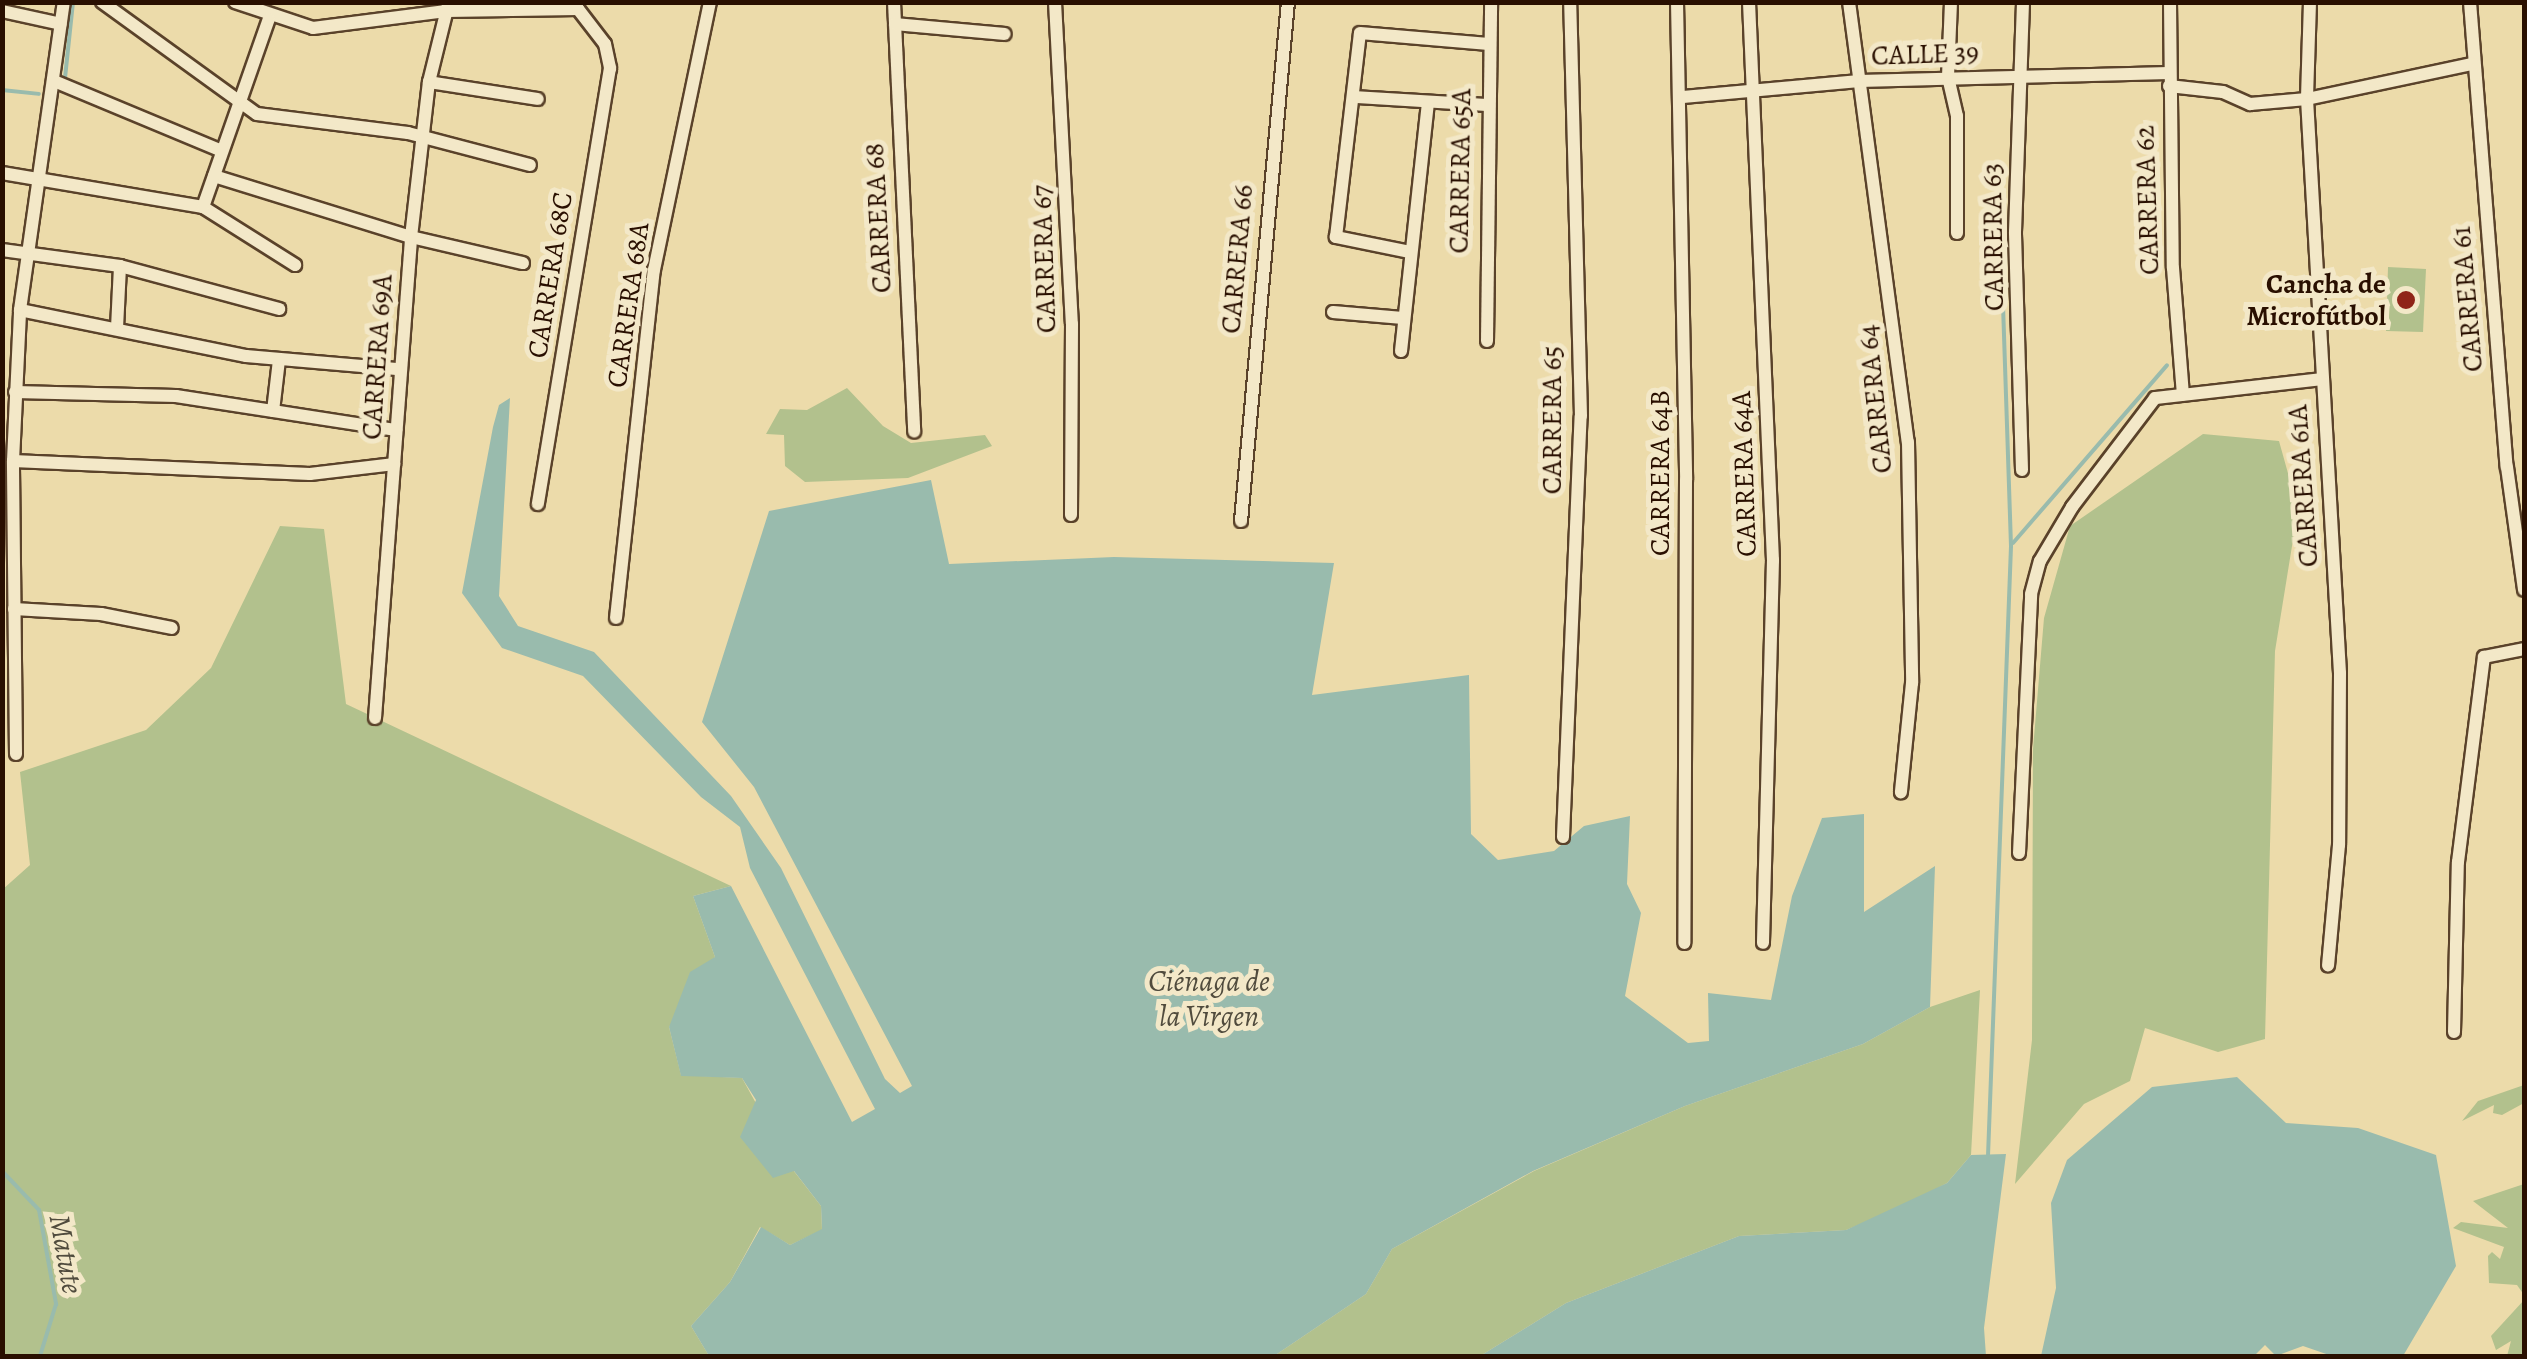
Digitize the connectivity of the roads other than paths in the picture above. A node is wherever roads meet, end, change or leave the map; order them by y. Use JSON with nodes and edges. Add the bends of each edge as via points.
{"nodes":[{"id":1,"x":64,"y":2,"type":"edge"},
{"id":2,"x":102,"y":2,"type":"edge"},
{"id":3,"x":235,"y":2,"type":"edge"},
{"id":4,"x":710,"y":2,"type":"edge"},
{"id":5,"x":894,"y":2,"type":"edge"},
{"id":6,"x":1054,"y":2,"type":"edge"},
{"id":7,"x":1288,"y":2,"type":"edge"},
{"id":8,"x":1491,"y":2,"type":"edge"},
{"id":9,"x":1570,"y":2,"type":"edge"},
{"id":10,"x":1677,"y":2,"type":"edge"},
{"id":11,"x":1749,"y":2,"type":"edge"},
{"id":12,"x":1849,"y":2,"type":"edge"},
{"id":13,"x":1952,"y":2,"type":"edge"},
{"id":14,"x":2022,"y":2,"type":"edge"},
{"id":15,"x":2170,"y":2,"type":"edge"},
{"id":16,"x":2310,"y":2,"type":"edge"},
{"id":17,"x":2470,"y":2,"type":"edge"},
{"id":18,"x":579,"y":6,"type":"edge"},
{"id":19,"x":447,"y":7,"type":"edge"},
{"id":20,"x":2,"y":10,"type":"edge"},
{"id":21,"x":269,"y":18,"type":"junction"},
{"id":22,"x":60,"y":24,"type":"junction"},
{"id":23,"x":895,"y":24,"type":"junction"},
{"id":24,"x":1006,"y":34,"type":"dead end"},
{"id":25,"x":1490,"y":44,"type":"junction"},
{"id":26,"x":2472,"y":64,"type":"junction"},
{"id":27,"x":2018,"y":76,"type":"junction"},
{"id":28,"x":1948,"y":77,"type":"junction"},
{"id":29,"x":2169,"y":80,"type":"junction"},
{"id":30,"x":1859,"y":81,"type":"junction"},
{"id":31,"x":54,"y":82,"type":"junction"},
{"id":32,"x":429,"y":82,"type":"junction"},
{"id":33,"x":1754,"y":94,"type":"junction"},
{"id":34,"x":1683,"y":96,"type":"junction"},
{"id":35,"x":1355,"y":97,"type":"junction"},
{"id":36,"x":538,"y":99,"type":"dead end"},
{"id":37,"x":2308,"y":99,"type":"junction"},
{"id":38,"x":240,"y":100,"type":"junction"},
{"id":39,"x":1428,"y":102,"type":"junction"},
{"id":40,"x":1485,"y":105,"type":"junction"},
{"id":41,"x":424,"y":142,"type":"junction"},
{"id":42,"x":222,"y":151,"type":"junction"},
{"id":43,"x":530,"y":165,"type":"dead end"},
{"id":44,"x":2,"y":173,"type":"edge"},
{"id":45,"x":35,"y":176,"type":"junction"},
{"id":46,"x":214,"y":176,"type":"junction"},
{"id":47,"x":203,"y":206,"type":"junction"},
{"id":48,"x":1957,"y":233,"type":"dead end"},
{"id":49,"x":412,"y":237,"type":"junction"},
{"id":50,"x":2,"y":250,"type":"edge"},
{"id":51,"x":1410,"y":252,"type":"junction"},
{"id":52,"x":26,"y":253,"type":"junction"},
{"id":53,"x":523,"y":263,"type":"dead end"},
{"id":54,"x":295,"y":265,"type":"dead end"},
{"id":55,"x":120,"y":266,"type":"junction"},
{"id":56,"x":279,"y":309,"type":"dead end"},
{"id":57,"x":20,"y":310,"type":"junction"},
{"id":58,"x":1333,"y":312,"type":"dead end"},
{"id":59,"x":1403,"y":318,"type":"junction"},
{"id":60,"x":117,"y":328,"type":"junction"},
{"id":61,"x":1487,"y":341,"type":"dead end"},
{"id":62,"x":1401,"y":351,"type":"dead end"},
{"id":63,"x":279,"y":360,"type":"junction"},
{"id":64,"x":399,"y":369,"type":"junction"},
{"id":65,"x":2321,"y":379,"type":"junction"},
{"id":66,"x":14,"y":392,"type":"junction"},
{"id":67,"x":2184,"y":395,"type":"junction"},
{"id":68,"x":273,"y":411,"type":"junction"},
{"id":69,"x":396,"y":430,"type":"junction"},
{"id":70,"x":914,"y":432,"type":"dead end"},
{"id":71,"x":12,"y":462,"type":"junction"},
{"id":72,"x":394,"y":464,"type":"junction"},
{"id":73,"x":2022,"y":470,"type":"dead end"},
{"id":74,"x":538,"y":504,"type":"dead end"},
{"id":75,"x":1071,"y":515,"type":"dead end"},
{"id":76,"x":1242,"y":521,"type":"dead end"},
{"id":77,"x":2524,"y":590,"type":"edge"},
{"id":78,"x":14,"y":608,"type":"junction"},
{"id":79,"x":616,"y":618,"type":"dead end"},
{"id":80,"x":172,"y":628,"type":"dead end"},
{"id":81,"x":2524,"y":648,"type":"edge"},
{"id":82,"x":375,"y":718,"type":"dead end"},
{"id":83,"x":16,"y":754,"type":"dead end"},
{"id":84,"x":1901,"y":792,"type":"dead end"},
{"id":85,"x":1564,"y":837,"type":"dead end"},
{"id":86,"x":2019,"y":852,"type":"dead end"},
{"id":87,"x":1684,"y":942,"type":"dead end"},
{"id":88,"x":1762,"y":944,"type":"dead end"},
{"id":89,"x":2328,"y":966,"type":"dead end"},
{"id":90,"x":2454,"y":1032,"type":"dead end"}],
"edges":[{"from":1,"to":22,"type":"street"},
{"from":2,"to":38,"type":"street"},
{"from":3,"to":21,"type":"street"},
{"from":4,"to":79,"type":"street","name":"CARRERA 68A","via":[[654,270]]},
{"from":5,"to":23,"type":"street","name":"CARRERA 68"},
{"from":6,"to":75,"type":"street","name":"CARRERA 67","via":[[1072,324]]},
{"from":7,"to":76,"type":"street","name":"CARRERA 66"},
{"from":8,"to":25,"type":"street","name":"CARRERA 65A"},
{"from":9,"to":85,"type":"street","name":"CARRERA 65","via":[[1581,416]]},
{"from":10,"to":34,"type":"street","name":"CARRERA 64B"},
{"from":11,"to":33,"type":"street","name":"CARRERA 64A"},
{"from":12,"to":30,"type":"street","name":"CARRERA 64"},
{"from":13,"to":28,"type":"street"},
{"from":14,"to":27,"type":"street","name":"CARRERA 63"},
{"from":15,"to":29,"type":"street","name":"CARRERA 62"},
{"from":16,"to":37,"type":"street","name":"CARRERA 61A"},
{"from":17,"to":26,"type":"street","name":"CARRERA 61"},
{"from":18,"to":19,"type":"street"},
{"from":18,"to":74,"type":"street","name":"CARRERA 68C","via":[[609,54]]},
{"from":19,"to":21,"type":"street","via":[[313,28]]},
{"from":19,"to":32,"type":"street","name":"CARRERA 69A"},
{"from":20,"to":22,"type":"street"},
{"from":21,"to":38,"type":"street"},
{"from":22,"to":31,"type":"street"},
{"from":23,"to":24,"type":"street"},
{"from":23,"to":70,"type":"street","name":"CARRERA 68"},
{"from":25,"to":35,"type":"street","via":[[1360,33]]},
{"from":25,"to":40,"type":"street","name":"CARRERA 65A"},
{"from":26,"to":37,"type":"street","name":"CALLE 39"},
{"from":26,"to":77,"type":"street","name":"CARRERA 61"},
{"from":27,"to":28,"type":"street","name":"CALLE 39"},
{"from":27,"to":29,"type":"street","name":"CALLE 39"},
{"from":27,"to":73,"type":"street","name":"CARRERA 63"},
{"from":28,"to":30,"type":"street","name":"CALLE 39"},
{"from":28,"to":48,"type":"street","via":[[1957,116]]},
{"from":29,"to":37,"type":"street","name":"CALLE 39","via":[[2250,104]]},
{"from":29,"to":67,"type":"street","name":"CARRERA 62"},
{"from":30,"to":33,"type":"street","name":"CALLE 39"},
{"from":30,"to":84,"type":"street","name":"CARRERA 64","via":[[1908,442],[1912,683]]},
{"from":31,"to":42,"type":"street"},
{"from":31,"to":45,"type":"street"},
{"from":32,"to":36,"type":"street"},
{"from":32,"to":41,"type":"street","name":"CARRERA 69A"},
{"from":33,"to":34,"type":"street","name":"CALLE 39"},
{"from":33,"to":88,"type":"street","name":"CARRERA 64A","via":[[1773,560]]},
{"from":34,"to":87,"type":"street","name":"CARRERA 64B"},
{"from":35,"to":39,"type":"street"},
{"from":35,"to":51,"type":"street","via":[[1336,237]]},
{"from":37,"to":65,"type":"street","name":"CARRERA 61A"},
{"from":38,"to":41,"type":"street","via":[[278,119],[408,133]]},
{"from":38,"to":42,"type":"street"},
{"from":39,"to":40,"type":"street"},
{"from":39,"to":51,"type":"street"},
{"from":40,"to":61,"type":"street","name":"CARRERA 65A"},
{"from":41,"to":43,"type":"street"},
{"from":41,"to":49,"type":"street","name":"CARRERA 69A"},
{"from":42,"to":46,"type":"street"},
{"from":44,"to":45,"type":"street"},
{"from":45,"to":47,"type":"street"},
{"from":45,"to":52,"type":"street"},
{"from":46,"to":47,"type":"street"},
{"from":46,"to":49,"type":"street"},
{"from":47,"to":54,"type":"street"},
{"from":49,"to":53,"type":"street"},
{"from":49,"to":64,"type":"street","name":"CARRERA 69A"},
{"from":50,"to":52,"type":"street"},
{"from":51,"to":59,"type":"street"},
{"from":52,"to":55,"type":"street"},
{"from":52,"to":57,"type":"street"},
{"from":55,"to":56,"type":"street"},
{"from":55,"to":60,"type":"street"},
{"from":57,"to":60,"type":"street"},
{"from":57,"to":66,"type":"street"},
{"from":58,"to":59,"type":"street"},
{"from":59,"to":62,"type":"street"},
{"from":60,"to":63,"type":"street"},
{"from":63,"to":64,"type":"street"},
{"from":63,"to":68,"type":"street"},
{"from":64,"to":69,"type":"street","name":"CARRERA 69A"},
{"from":65,"to":67,"type":"street"},
{"from":65,"to":89,"type":"street","name":"CARRERA 61A","via":[[2340,672],[2339,845]]},
{"from":66,"to":68,"type":"street","via":[[176,396]]},
{"from":66,"to":71,"type":"street"},
{"from":67,"to":86,"type":"street","via":[[2154,398],[2145,406],[2040,561],[2031,594]]},
{"from":68,"to":69,"type":"street"},
{"from":69,"to":72,"type":"street","name":"CARRERA 69A"},
{"from":71,"to":72,"type":"street","via":[[310,474]]},
{"from":71,"to":78,"type":"street"},
{"from":72,"to":82,"type":"street","name":"CARRERA 69A"},
{"from":78,"to":80,"type":"street"},
{"from":78,"to":83,"type":"street"},
{"from":81,"to":90,"type":"street","via":[[2484,657],[2458,862]]}]}
